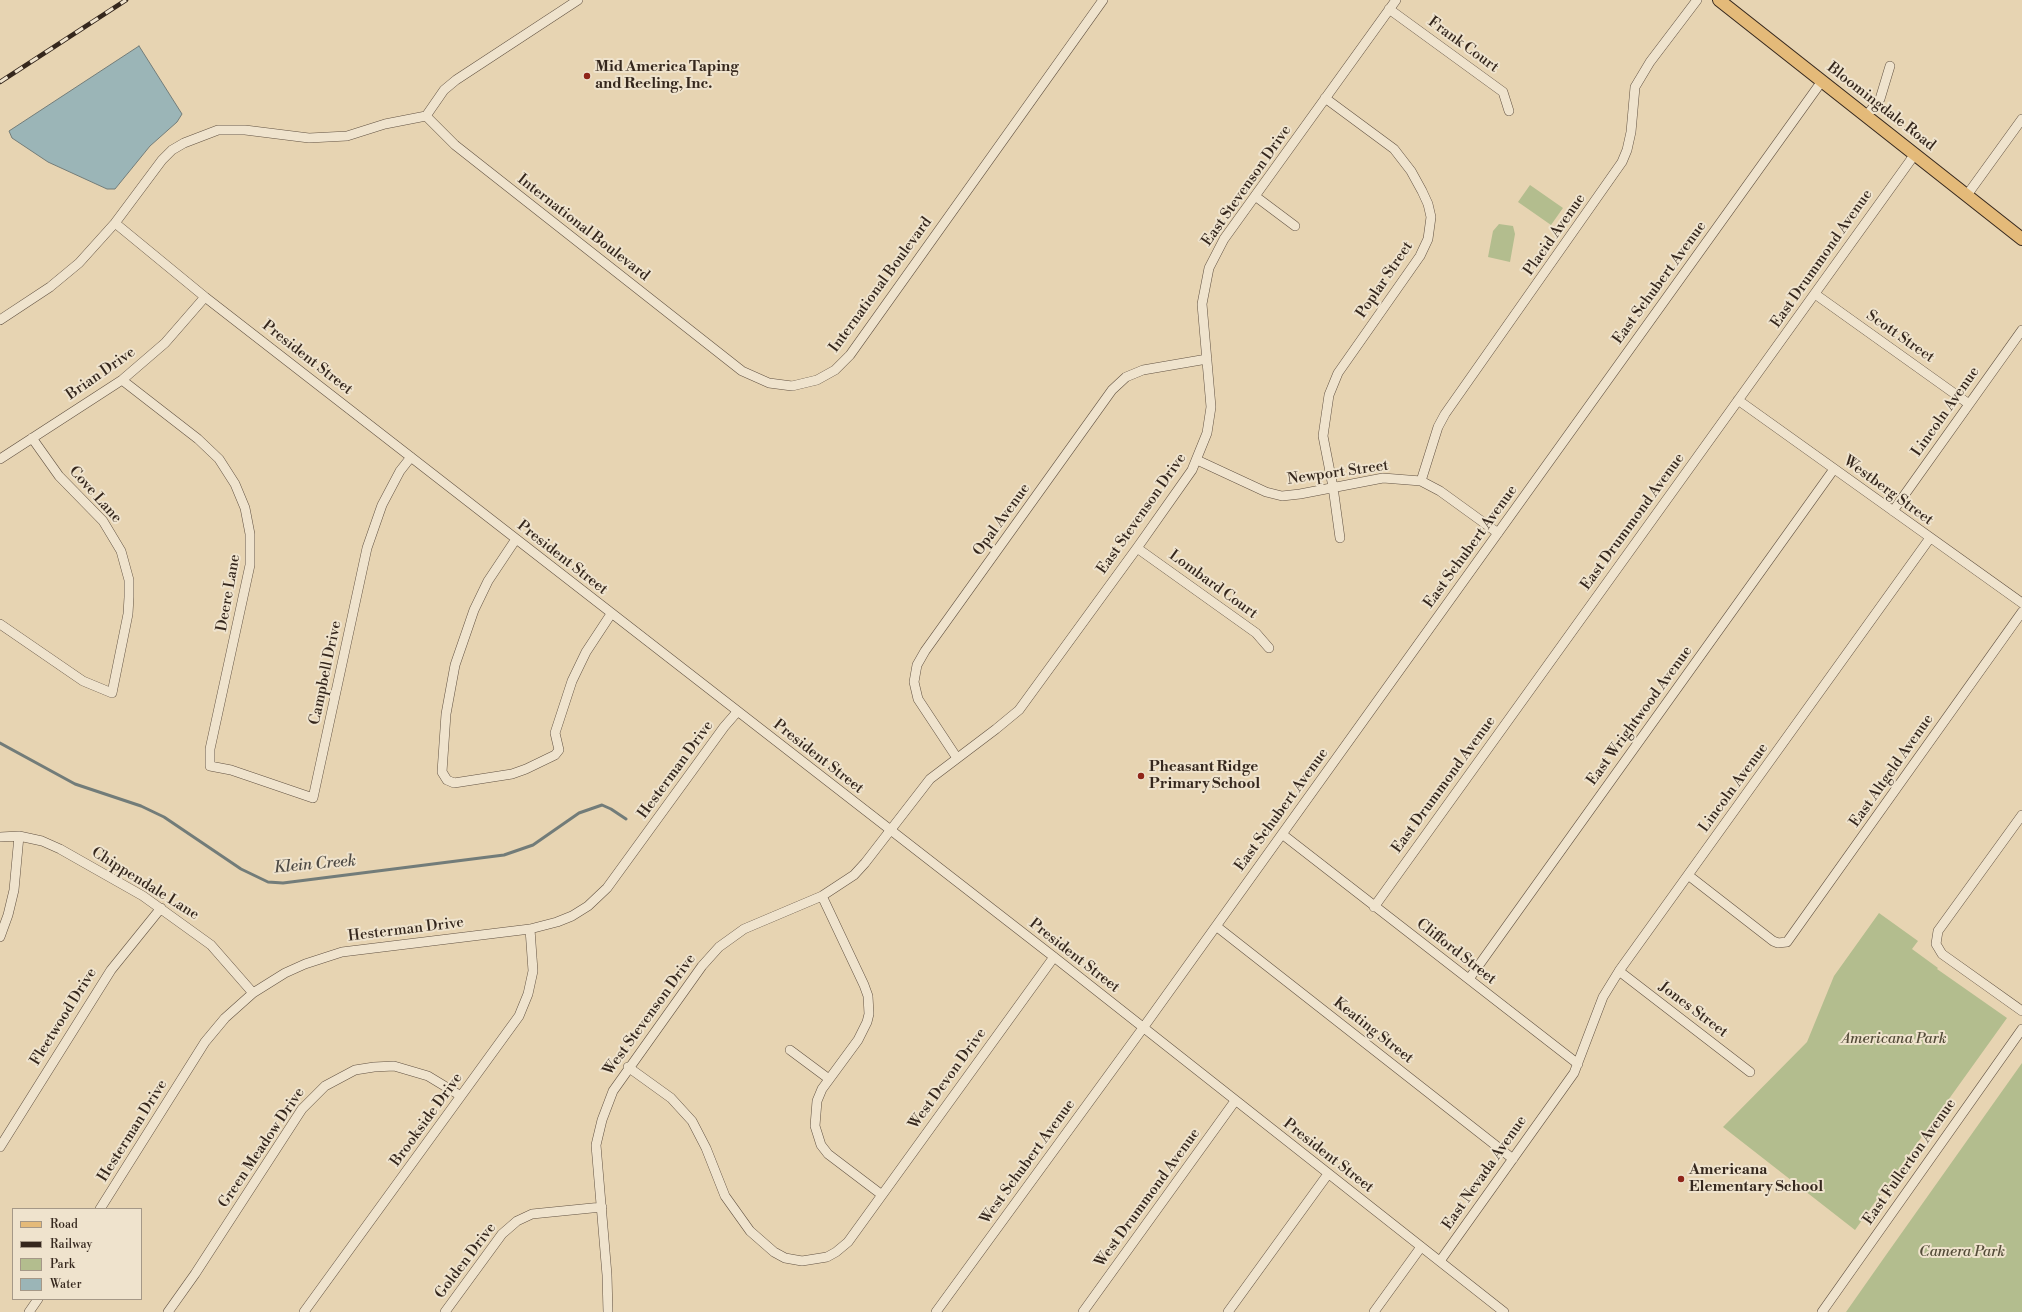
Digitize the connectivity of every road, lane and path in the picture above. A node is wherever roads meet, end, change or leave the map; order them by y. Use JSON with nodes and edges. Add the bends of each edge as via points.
{"nodes":[{"id":1,"x":578,"y":0,"type":"edge"},
{"id":2,"x":1103,"y":0,"type":"edge"},
{"id":3,"x":1396,"y":0,"type":"edge"},
{"id":4,"x":1697,"y":0,"type":"edge"},
{"id":5,"x":1719,"y":0,"type":"edge"},
{"id":6,"x":1389,"y":9,"type":"junction"},
{"id":7,"x":1890,"y":66,"type":"dead end"},
{"id":8,"x":1822,"y":81,"type":"junction"},
{"id":9,"x":1325,"y":98,"type":"junction"},
{"id":10,"x":1509,"y":111,"type":"dead end"},
{"id":11,"x":426,"y":116,"type":"junction"},
{"id":12,"x":1866,"y":116,"type":"junction"},
{"id":13,"x":2022,"y":119,"type":"edge"},
{"id":14,"x":1915,"y":154,"type":"junction"},
{"id":15,"x":1967,"y":195,"type":"junction"},
{"id":16,"x":1255,"y":196,"type":"junction"},
{"id":17,"x":115,"y":223,"type":"junction"},
{"id":18,"x":1295,"y":226,"type":"dead end"},
{"id":19,"x":2022,"y":239,"type":"edge"},
{"id":20,"x":1815,"y":294,"type":"junction"},
{"id":21,"x":205,"y":297,"type":"junction"},
{"id":22,"x":0,"y":320,"type":"edge"},
{"id":23,"x":2022,"y":330,"type":"edge"},
{"id":24,"x":1207,"y":359,"type":"junction"},
{"id":25,"x":122,"y":380,"type":"junction"},
{"id":26,"x":1738,"y":400,"type":"junction"},
{"id":27,"x":1969,"y":404,"type":"junction"},
{"id":28,"x":32,"y":438,"type":"junction"},
{"id":29,"x":411,"y":456,"type":"junction"},
{"id":30,"x":0,"y":459,"type":"edge"},
{"id":31,"x":1197,"y":460,"type":"junction"},
{"id":32,"x":1834,"y":469,"type":"junction"},
{"id":33,"x":1421,"y":481,"type":"junction"},
{"id":34,"x":1333,"y":487,"type":"junction"},
{"id":35,"x":1893,"y":511,"type":"junction"},
{"id":36,"x":1498,"y":533,"type":"junction"},
{"id":37,"x":1340,"y":538,"type":"dead end"},
{"id":38,"x":1930,"y":538,"type":"junction"},
{"id":39,"x":516,"y":539,"type":"junction"},
{"id":40,"x":1137,"y":548,"type":"junction"},
{"id":41,"x":2022,"y":603,"type":"edge"},
{"id":42,"x":2022,"y":612,"type":"edge"},
{"id":43,"x":611,"y":614,"type":"junction"},
{"id":44,"x":0,"y":624,"type":"edge"},
{"id":45,"x":1269,"y":648,"type":"dead end"},
{"id":46,"x":737,"y":712,"type":"junction"},
{"id":47,"x":957,"y":758,"type":"junction"},
{"id":48,"x":210,"y":766,"type":"joint"},
{"id":49,"x":2022,"y":815,"type":"edge"},
{"id":50,"x":890,"y":830,"type":"junction"},
{"id":51,"x":1282,"y":834,"type":"junction"},
{"id":52,"x":19,"y":836,"type":"junction"},
{"id":53,"x":0,"y":837,"type":"edge"},
{"id":54,"x":1688,"y":876,"type":"junction"},
{"id":55,"x":822,"y":896,"type":"junction"},
{"id":56,"x":1374,"y":906,"type":"junction"},
{"id":57,"x":160,"y":908,"type":"junction"},
{"id":58,"x":1216,"y":926,"type":"junction"},
{"id":59,"x":530,"y":929,"type":"junction"},
{"id":60,"x":0,"y":937,"type":"edge"},
{"id":61,"x":1054,"y":957,"type":"junction"},
{"id":62,"x":1619,"y":971,"type":"junction"},
{"id":63,"x":1468,"y":979,"type":"junction"},
{"id":64,"x":253,"y":993,"type":"junction"},
{"id":65,"x":2022,"y":1011,"type":"edge"},
{"id":66,"x":1143,"y":1028,"type":"junction"},
{"id":67,"x":2022,"y":1029,"type":"edge"},
{"id":68,"x":790,"y":1050,"type":"dead end"},
{"id":69,"x":1578,"y":1064,"type":"junction"},
{"id":70,"x":628,"y":1067,"type":"junction"},
{"id":71,"x":1750,"y":1072,"type":"dead end"},
{"id":72,"x":829,"y":1079,"type":"junction"},
{"id":73,"x":461,"y":1096,"type":"junction"},
{"id":74,"x":1236,"y":1101,"type":"junction"},
{"id":75,"x":0,"y":1147,"type":"edge"},
{"id":76,"x":1513,"y":1159,"type":"junction"},
{"id":77,"x":1328,"y":1174,"type":"junction"},
{"id":78,"x":882,"y":1195,"type":"junction"},
{"id":79,"x":602,"y":1207,"type":"junction"},
{"id":80,"x":101,"y":1208,"type":"edge"},
{"id":81,"x":1421,"y":1247,"type":"junction"},
{"id":82,"x":1440,"y":1262,"type":"junction"},
{"id":83,"x":37,"y":1300,"type":"edge"},
{"id":84,"x":29,"y":1312,"type":"edge"},
{"id":85,"x":168,"y":1312,"type":"edge"},
{"id":86,"x":304,"y":1312,"type":"edge"},
{"id":87,"x":445,"y":1312,"type":"edge"},
{"id":88,"x":608,"y":1312,"type":"edge"},
{"id":89,"x":936,"y":1312,"type":"edge"},
{"id":90,"x":1083,"y":1312,"type":"edge"},
{"id":91,"x":1228,"y":1312,"type":"edge"},
{"id":92,"x":1374,"y":1312,"type":"edge"},
{"id":93,"x":1504,"y":1312,"type":"edge"},
{"id":94,"x":1822,"y":1312,"type":"edge"}],
"edges":[{"from":1,"to":11,"type":"street","via":[[456,80],[444,90]]},
{"from":2,"to":11,"type":"street","name":"International Boulevard","via":[[850,355],[835,370],[817,380],[792,386],[769,383],[742,371],[455,145]]},
{"from":3,"to":6,"type":"street","name":"East Stevenson Drive"},
{"from":4,"to":33,"type":"street","name":"Placid Avenue","via":[[1650,62],[1635,87],[1631,132],[1622,162],[1445,414],[1438,427]]},
{"from":5,"to":8,"type":"main road","name":"Bloomingdale Road"},
{"from":6,"to":9,"type":"street","name":"East Stevenson Drive"},
{"from":6,"to":10,"type":"street","name":"Frank Court","via":[[1504,92]]},
{"from":7,"to":12,"type":"street","via":[[1880,98]]},
{"from":8,"to":12,"type":"main road","name":"Bloomingdale Road"},
{"from":8,"to":36,"type":"street","name":"East Schubert Avenue"},
{"from":9,"to":16,"type":"street","name":"East Stevenson Drive"},
{"from":9,"to":34,"type":"street","name":"Poplar Street","via":[[1394,149],[1422,191],[1431,217],[1428,239],[1420,256],[1338,373],[1329,395],[1323,436]]},
{"from":11,"to":17,"type":"street","via":[[385,124],[347,136],[309,138],[245,130],[218,130],[196,137],[172,150],[162,160]]},
{"from":12,"to":14,"type":"main road","name":"Bloomingdale Road"},
{"from":13,"to":15,"type":"street"},
{"from":14,"to":15,"type":"main road","name":"Bloomingdale Road"},
{"from":14,"to":20,"type":"street","name":"East Drummond Avenue"},
{"from":15,"to":19,"type":"main road","name":"Bloomingdale Road"},
{"from":16,"to":18,"type":"street"},
{"from":16,"to":24,"type":"street","name":"East Stevenson Drive","via":[[1224,239],[1209,268],[1202,304]]},
{"from":17,"to":21,"type":"street","name":"President Street"},
{"from":17,"to":22,"type":"street","via":[[79,263]]},
{"from":20,"to":26,"type":"street","name":"East Drummond Avenue"},
{"from":20,"to":27,"type":"street","name":"Scott Street"},
{"from":21,"to":25,"type":"street","name":"Brian Drive","via":[[165,343]]},
{"from":21,"to":29,"type":"street","name":"President Street"},
{"from":23,"to":27,"type":"street","name":"Lincoln Avenue"},
{"from":24,"to":31,"type":"street","name":"East Stevenson Drive","via":[[1210,407],[1207,434]]},
{"from":24,"to":47,"type":"street","name":"Opal Avenue","via":[[1143,370],[1126,377],[1112,390],[925,651],[917,665],[914,682],[918,698]]},
{"from":25,"to":28,"type":"street","name":"Brian Drive"},
{"from":25,"to":48,"type":"street","name":"Deere Lane","via":[[198,439],[219,459],[235,484],[245,508],[250,534],[250,565],[210,749]]},
{"from":26,"to":32,"type":"street","name":"Westberg Street"},
{"from":26,"to":56,"type":"street","name":"East Drummond Avenue"},
{"from":27,"to":35,"type":"street","name":"Lincoln Avenue"},
{"from":28,"to":30,"type":"street","name":"Brian Drive"},
{"from":28,"to":44,"type":"street","name":"Cove Lane","via":[[59,476],[103,521],[121,551],[129,580],[129,603],[112,693],[83,681]]},
{"from":29,"to":39,"type":"street","name":"President Street"},
{"from":29,"to":48,"type":"street","name":"Campbell Drive","via":[[382,505],[368,548],[313,798],[231,770]]},
{"from":31,"to":34,"type":"street","name":"Newport Street","via":[[1266,492],[1282,496]]},
{"from":31,"to":40,"type":"street","name":"East Stevenson Drive"},
{"from":32,"to":35,"type":"street","name":"Westberg Street"},
{"from":32,"to":63,"type":"street","name":"East Wrightwood Avenue"},
{"from":33,"to":34,"type":"street","name":"Newport Street","via":[[1383,478]]},
{"from":33,"to":36,"type":"street","name":"Newport Street","via":[[1440,491]]},
{"from":34,"to":37,"type":"street","name":"Poplar Street"},
{"from":35,"to":38,"type":"street","name":"Westberg Street"},
{"from":36,"to":51,"type":"street","name":"East Schubert Avenue"},
{"from":38,"to":41,"type":"street","name":"Westberg Street"},
{"from":38,"to":54,"type":"street","name":"Lincoln Avenue"},
{"from":39,"to":43,"type":"street","name":"President Street"},
{"from":39,"to":43,"type":"street","via":[[488,581],[474,610],[455,665],[446,714],[442,772],[447,780],[454,784],[512,774],[555,755],[559,750],[555,733],[572,681],[586,652]]},
{"from":40,"to":45,"type":"street","name":"Lombard Court","via":[[1256,633]]},
{"from":40,"to":47,"type":"street","name":"East Stevenson Drive","via":[[1019,710]]},
{"from":42,"to":54,"type":"street","name":"East Altgeld Avenue","via":[[1789,938],[1782,943],[1773,941]]},
{"from":43,"to":46,"type":"street","name":"President Street"},
{"from":46,"to":50,"type":"street","name":"President Street"},
{"from":46,"to":59,"type":"street","name":"Hesterman Drive","via":[[607,888],[588,906],[572,916]]},
{"from":47,"to":50,"type":"street","name":"East Stevenson Drive","via":[[930,779]]},
{"from":49,"to":65,"type":"street","via":[[1938,931],[1936,944],[1942,954]]},
{"from":50,"to":55,"type":"street","name":"West Stevenson Drive","via":[[854,875]]},
{"from":50,"to":61,"type":"street","name":"President Street"},
{"from":51,"to":56,"type":"street","name":"Clifford Street"},
{"from":51,"to":58,"type":"street","name":"East Schubert Avenue"},
{"from":52,"to":53,"type":"street","name":"Chippendale Lane"},
{"from":52,"to":57,"type":"street","name":"Chippendale Lane","via":[[60,848]]},
{"from":52,"to":60,"type":"street","via":[[14,890]]},
{"from":54,"to":62,"type":"street","name":"Lincoln Avenue"},
{"from":55,"to":70,"type":"street","name":"West Stevenson Drive","via":[[744,929],[719,947],[702,966]]},
{"from":55,"to":72,"type":"street","via":[[864,985],[869,1006],[863,1032]]},
{"from":56,"to":63,"type":"street","name":"Clifford Street"},
{"from":57,"to":64,"type":"street","name":"Chippendale Lane","via":[[211,945]]},
{"from":57,"to":75,"type":"street","name":"Fleetwood Drive","via":[[111,970]]},
{"from":58,"to":66,"type":"street","name":"East Schubert Avenue"},
{"from":58,"to":76,"type":"street","name":"Keating Street"},
{"from":59,"to":64,"type":"street","name":"Hesterman Drive","via":[[342,952],[298,967]]},
{"from":59,"to":73,"type":"street","name":"Brookside Drive","via":[[533,971],[524,1003],[514,1023]]},
{"from":61,"to":66,"type":"street","name":"President Street"},
{"from":61,"to":78,"type":"street","name":"West Devon Drive"},
{"from":62,"to":69,"type":"street","name":"Lincoln Avenue","via":[[1602,997]]},
{"from":62,"to":71,"type":"street","name":"Jones Street"},
{"from":63,"to":69,"type":"street","name":"Clifford Street"},
{"from":64,"to":80,"type":"street","name":"Hesterman Drive","via":[[225,1018],[205,1042]]},
{"from":66,"to":74,"type":"street","name":"President Street"},
{"from":66,"to":89,"type":"street","name":"West Schubert Avenue"},
{"from":67,"to":94,"type":"street","name":"East Fullerton Avenue"},
{"from":68,"to":72,"type":"street"},
{"from":69,"to":76,"type":"street","name":"East Nevada Avenue"},
{"from":70,"to":78,"type":"street","name":"West Devon Drive","via":[[671,1098],[692,1121],[733,1209],[750,1231],[774,1252],[796,1261],[826,1257],[836,1252],[848,1242]]},
{"from":70,"to":79,"type":"street","name":"West Stevenson Drive","via":[[607,1103],[596,1145]]},
{"from":72,"to":78,"type":"street","via":[[822,1089],[815,1109],[815,1126],[821,1145],[837,1162]]},
{"from":73,"to":85,"type":"street","name":"Green Meadow Drive","via":[[428,1076],[394,1066],[355,1070],[325,1086],[302,1108]]},
{"from":73,"to":86,"type":"street","name":"Brookside Drive"},
{"from":74,"to":77,"type":"street","name":"President Street"},
{"from":74,"to":90,"type":"street","name":"West Drummond Avenue"},
{"from":76,"to":82,"type":"street","name":"East Nevada Avenue"},
{"from":77,"to":81,"type":"street","name":"President Street"},
{"from":77,"to":91,"type":"street"},
{"from":79,"to":87,"type":"street","name":"Golden Drive","via":[[532,1214],[517,1221],[502,1234]]},
{"from":79,"to":88,"type":"street","name":"West Stevenson Drive"},
{"from":81,"to":82,"type":"street","name":"President Street"},
{"from":81,"to":92,"type":"street"},
{"from":82,"to":93,"type":"street","name":"President Street"},
{"from":83,"to":84,"type":"street"}]}
